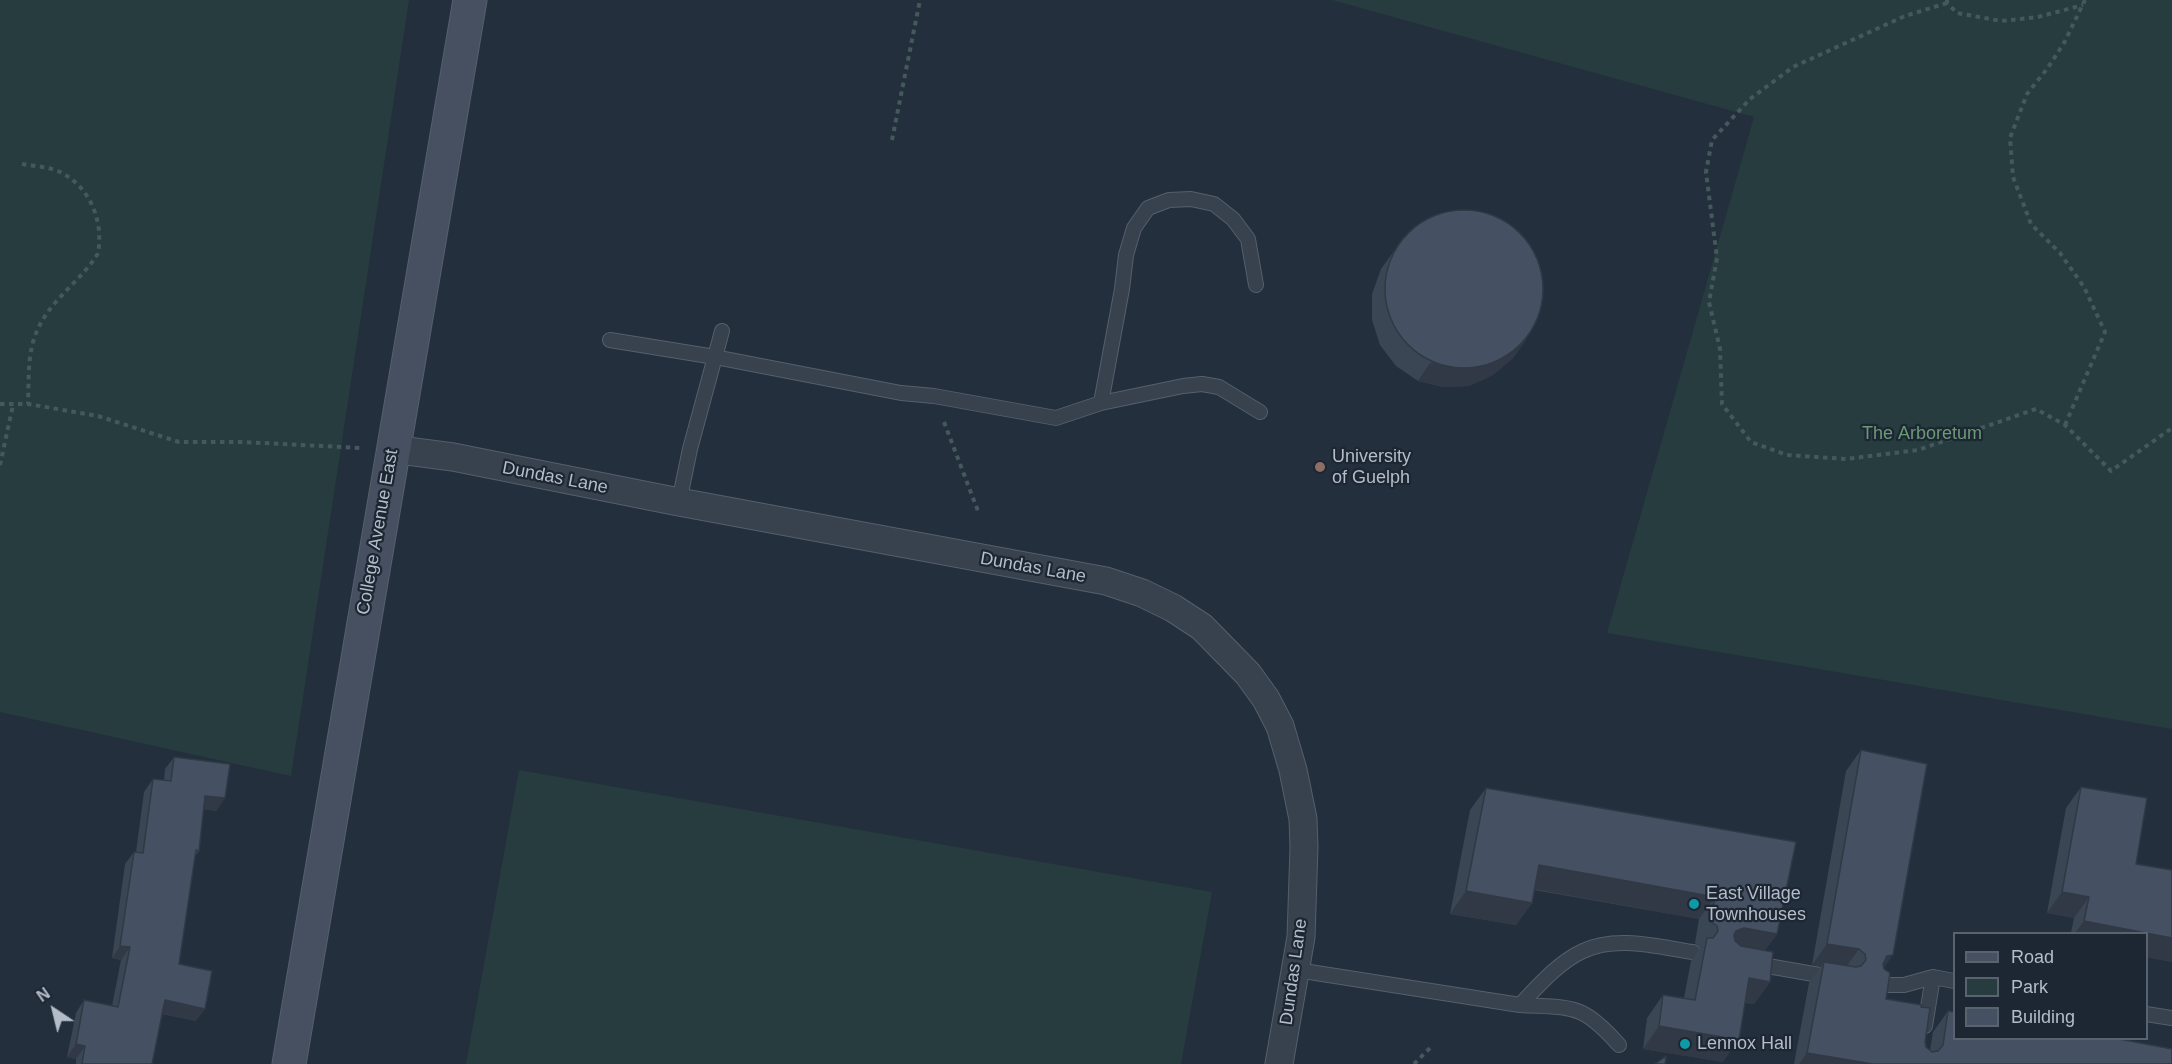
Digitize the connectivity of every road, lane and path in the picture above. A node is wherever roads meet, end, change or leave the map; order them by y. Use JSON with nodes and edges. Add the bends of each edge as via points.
{"nodes":[{"id":1,"x":470,"y":0,"type":"edge"},
{"id":2,"x":920,"y":0,"type":"edge"},
{"id":3,"x":1947,"y":2,"type":"edge"},
{"id":4,"x":2084,"y":2,"type":"edge"},
{"id":5,"x":892,"y":140,"type":"dead end"},
{"id":6,"x":22,"y":164,"type":"dead end"},
{"id":7,"x":1256,"y":285,"type":"dead end"},
{"id":8,"x":722,"y":331,"type":"dead end"},
{"id":9,"x":610,"y":340,"type":"dead end"},
{"id":10,"x":716,"y":357,"type":"junction"},
{"id":11,"x":934,"y":396,"type":"junction"},
{"id":12,"x":1101,"y":403,"type":"junction"},
{"id":13,"x":0,"y":404,"type":"edge"},
{"id":14,"x":28,"y":404,"type":"junction"},
{"id":15,"x":13,"y":405,"type":"junction"},
{"id":16,"x":1260,"y":412,"type":"dead end"},
{"id":17,"x":2065,"y":425,"type":"junction"},
{"id":18,"x":2172,"y":428,"type":"edge"},
{"id":19,"x":392,"y":449,"type":"junction"},
{"id":20,"x":0,"y":465,"type":"edge"},
{"id":21,"x":679,"y":502,"type":"junction"},
{"id":22,"x":978,"y":511,"type":"dead end"},
{"id":23,"x":1693,"y":952,"type":"dead end"},
{"id":24,"x":1739,"y":962,"type":"edge"},
{"id":25,"x":1297,"y":970,"type":"junction"},
{"id":26,"x":1933,"y":977,"type":"junction"},
{"id":27,"x":1842,"y":979,"type":"edge"},
{"id":28,"x":1953,"y":981,"type":"edge"},
{"id":29,"x":1877,"y":985,"type":"edge"},
{"id":30,"x":1520,"y":1005,"type":"junction"},
{"id":31,"x":2148,"y":1014,"type":"edge"},
{"id":32,"x":2172,"y":1018,"type":"edge"},
{"id":33,"x":1922,"y":1042,"type":"edge"},
{"id":34,"x":1433,"y":1045,"type":"dead end"},
{"id":35,"x":1619,"y":1045,"type":"dead end"},
{"id":36,"x":289,"y":1064,"type":"edge"},
{"id":37,"x":1279,"y":1064,"type":"edge"},
{"id":38,"x":1414,"y":1064,"type":"edge"}],
"edges":[{"from":1,"to":19,"type":"street","name":"College Avenue East"},
{"from":2,"to":5,"type":"path"},
{"from":3,"to":4,"type":"path","via":[[1958,13],[2001,21],[2038,17]]},
{"from":3,"to":17,"type":"path","via":[[1905,16],[1793,67],[1750,99],[1712,140],[1706,172],[1717,258],[1709,302],[1720,349],[1722,404],[1750,442],[1787,455],[1846,459],[1918,450],[2036,409]]},
{"from":4,"to":17,"type":"path","via":[[2064,43],[2027,94],[2010,138],[2013,177],[2031,224],[2060,253],[2084,287],[2105,332]]},
{"from":6,"to":14,"type":"path","via":[[61,172],[76,183],[90,200],[100,227],[98,253],[81,276],[54,301],[36,331],[29,363]]},
{"from":7,"to":12,"type":"lane","via":[[1248,239],[1233,219],[1214,204],[1169,200],[1148,208],[1134,228],[1126,255]]},
{"from":8,"to":10,"type":"lane"},
{"from":9,"to":10,"type":"lane"},
{"from":10,"to":11,"type":"lane"},
{"from":10,"to":21,"type":"lane"},
{"from":11,"to":12,"type":"lane","via":[[1056,418]]},
{"from":11,"to":22,"type":"path"},
{"from":12,"to":16,"type":"lane","via":[[1202,384],[1220,387]]},
{"from":13,"to":15,"type":"path"},
{"from":14,"to":15,"type":"path"},
{"from":14,"to":19,"type":"path","via":[[98,416],[179,442],[243,441]]},
{"from":15,"to":20,"type":"path"},
{"from":17,"to":18,"type":"path","via":[[2111,471]]},
{"from":19,"to":21,"type":"street","name":"Dundas Lane","via":[[453,457]]},
{"from":19,"to":36,"type":"street","name":"College Avenue East"},
{"from":21,"to":25,"type":"street","name":"Dundas Lane","via":[[1106,581],[1173,608],[1202,627],[1248,674],[1266,699],[1280,726],[1293,770],[1304,819]]},
{"from":23,"to":30,"type":"lane","via":[[1632,944],[1608,944],[1583,951],[1549,975]]},
{"from":24,"to":27,"type":"lane"},
{"from":25,"to":30,"type":"lane"},
{"from":25,"to":37,"type":"street","name":"Dundas Lane"},
{"from":26,"to":28,"type":"lane"},
{"from":26,"to":29,"type":"lane","via":[[1904,985]]},
{"from":26,"to":33,"type":"lane"},
{"from":30,"to":35,"type":"lane","via":[[1571,1008],[1587,1014]]},
{"from":31,"to":32,"type":"lane"},
{"from":34,"to":38,"type":"path"}]}
